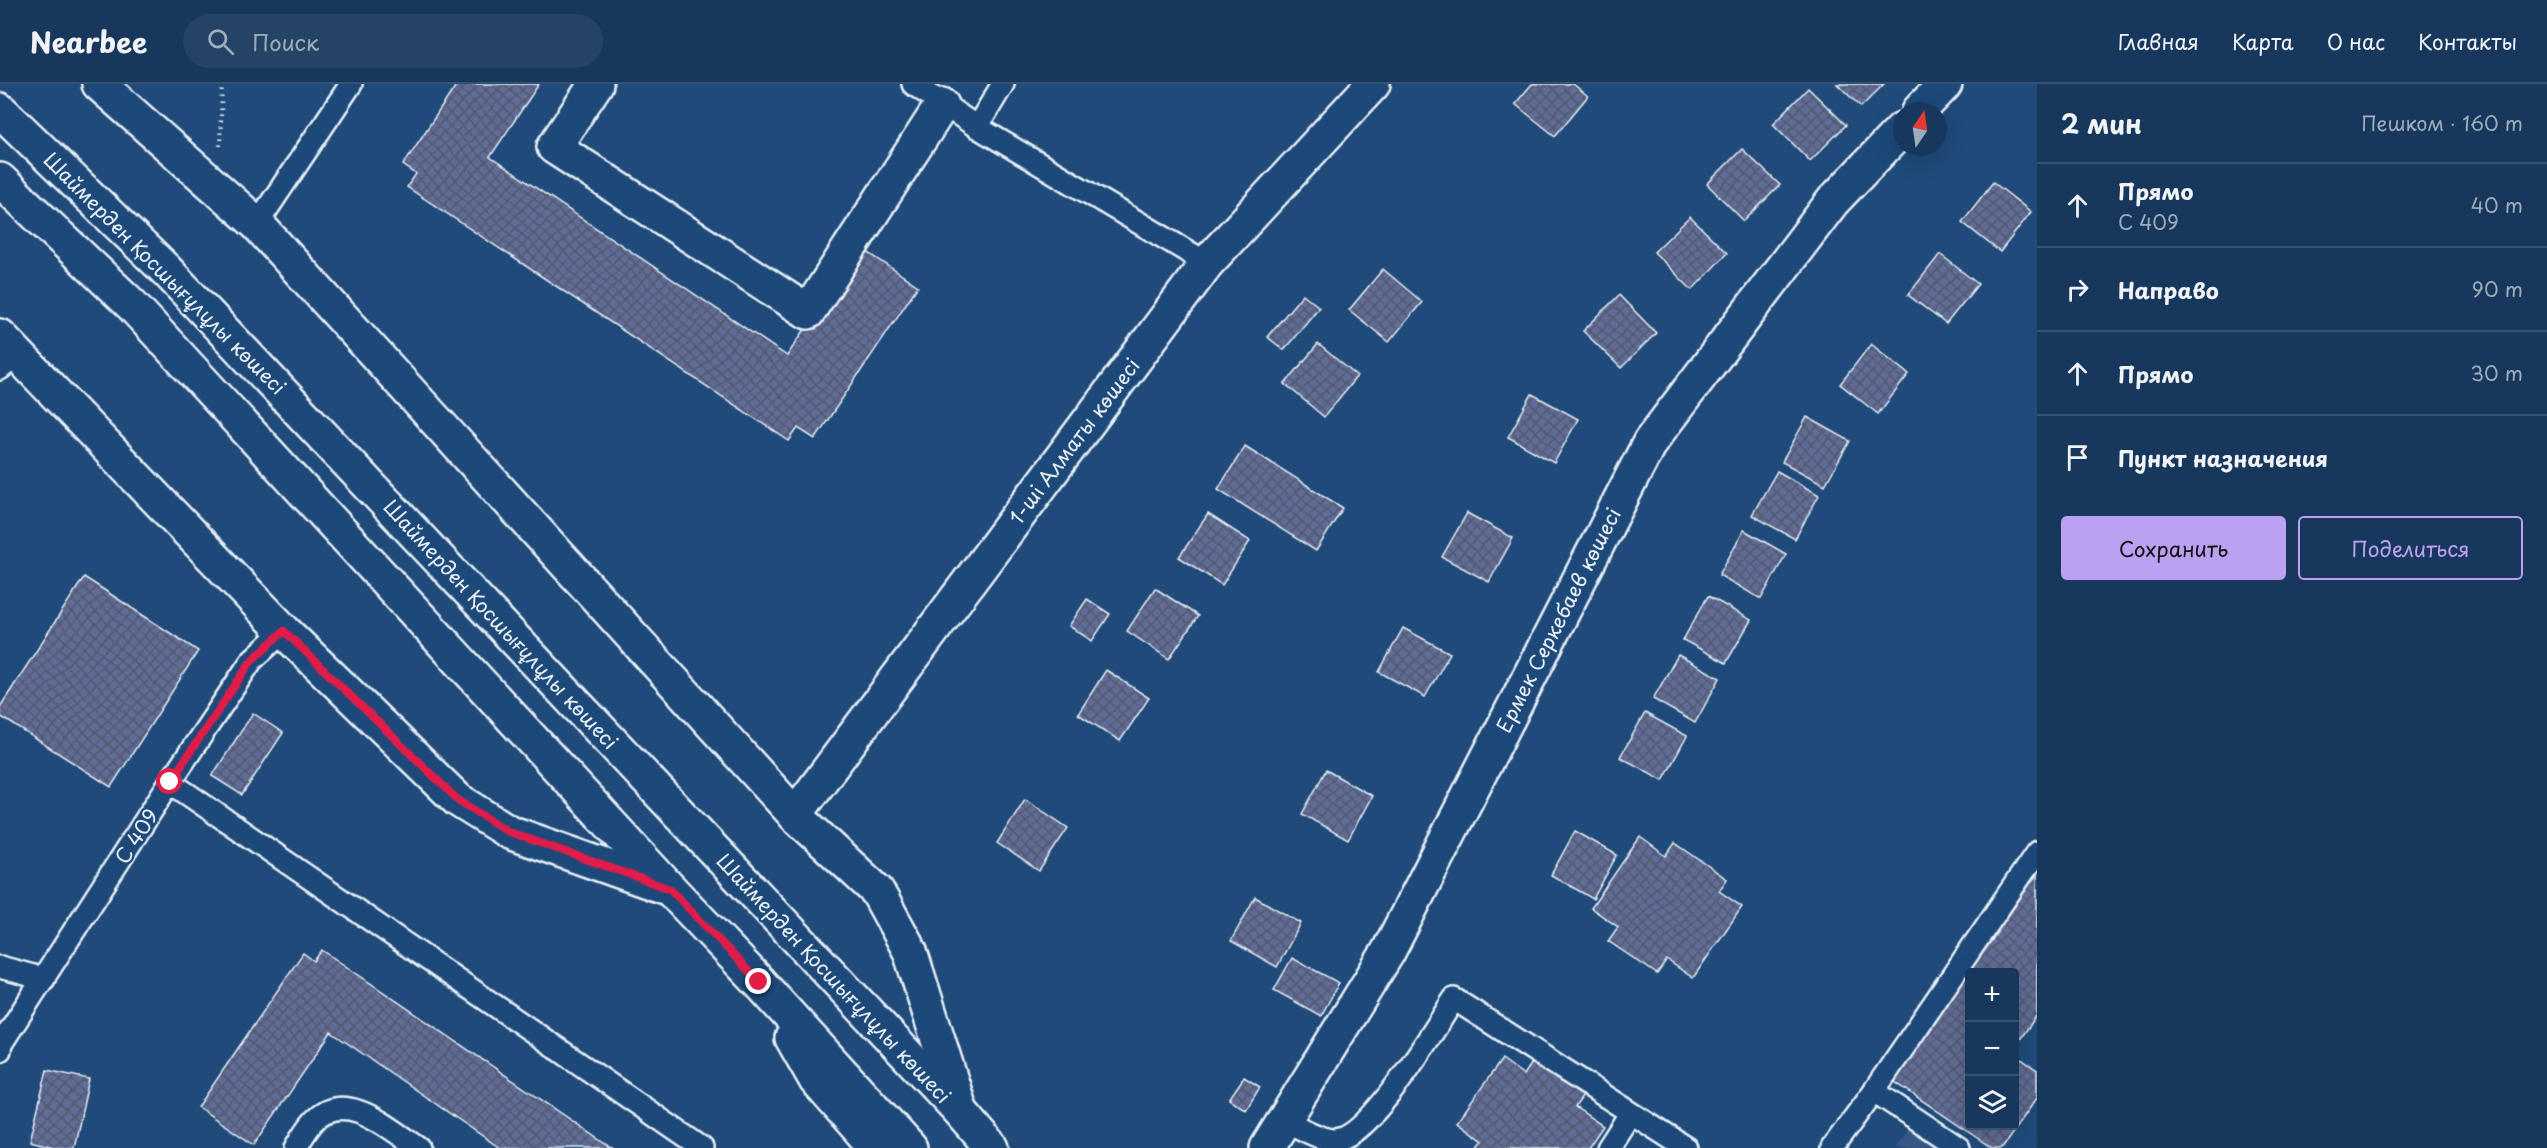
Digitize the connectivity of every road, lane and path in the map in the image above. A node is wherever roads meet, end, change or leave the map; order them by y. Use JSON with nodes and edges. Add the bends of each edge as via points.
{"nodes":[{"id":1,"x":99,"y":84,"type":"edge"},
{"id":2,"x":222,"y":84,"type":"edge"},
{"id":3,"x":351,"y":84,"type":"edge"},
{"id":4,"x":596,"y":84,"type":"edge"},
{"id":5,"x":913,"y":84,"type":"edge"},
{"id":6,"x":1003,"y":84,"type":"edge"},
{"id":7,"x":1373,"y":84,"type":"edge"},
{"id":8,"x":1945,"y":84,"type":"edge"},
{"id":9,"x":1928,"y":102,"type":"edge"},
{"id":10,"x":942,"y":105,"type":"junction"},
{"id":11,"x":0,"y":110,"type":"edge"},
{"id":12,"x":977,"y":127,"type":"junction"},
{"id":13,"x":1893,"y":138,"type":"edge"},
{"id":14,"x":219,"y":151,"type":"dead end"},
{"id":15,"x":0,"y":180,"type":"edge"},
{"id":16,"x":257,"y":224,"type":"junction"},
{"id":17,"x":1207,"y":263,"type":"junction"},
{"id":18,"x":6,"y":354,"type":"edge"},
{"id":19,"x":284,"y":631,"type":"junction"},
{"id":20,"x":170,"y":782,"type":"junction"},
{"id":21,"x":795,"y":815,"type":"junction"},
{"id":22,"x":2037,"y":852,"type":"edge"},
{"id":23,"x":670,"y":889,"type":"junction"},
{"id":24,"x":0,"y":967,"type":"edge"},
{"id":25,"x":44,"y":979,"type":"junction"},
{"id":26,"x":0,"y":1050,"type":"edge"},
{"id":27,"x":1874,"y":1091,"type":"junction"},
{"id":28,"x":961,"y":1112,"type":"junction"},
{"id":29,"x":1630,"y":1114,"type":"junction"},
{"id":30,"x":1283,"y":1120,"type":"junction"},
{"id":31,"x":874,"y":1140,"type":"edge"},
{"id":32,"x":1336,"y":1144,"type":"edge"},
{"id":33,"x":296,"y":1148,"type":"edge"},
{"id":34,"x":419,"y":1148,"type":"edge"},
{"id":35,"x":702,"y":1148,"type":"edge"},
{"id":36,"x":910,"y":1148,"type":"edge"},
{"id":37,"x":992,"y":1148,"type":"edge"},
{"id":38,"x":1267,"y":1148,"type":"edge"},
{"id":39,"x":1608,"y":1148,"type":"edge"},
{"id":40,"x":1686,"y":1148,"type":"edge"},
{"id":41,"x":1832,"y":1148,"type":"edge"},
{"id":42,"x":1959,"y":1148,"type":"edge"}],
"edges":[{"from":1,"to":16,"type":"street"},
{"from":2,"to":14,"type":"path"},
{"from":3,"to":16,"type":"lane"},
{"from":4,"to":10,"type":"street","via":[[554,147],[808,312]]},
{"from":5,"to":10,"type":"lane"},
{"from":6,"to":12,"type":"lane"},
{"from":7,"to":17,"type":"street","name":"1-ші Алматы көшесі"},
{"from":8,"to":9,"type":"street"},
{"from":10,"to":12,"type":"lane"},
{"from":11,"to":28,"type":"street","name":"Шаймерден Қосшығұлұлы көшесі","via":[[167,271]]},
{"from":12,"to":17,"type":"lane"},
{"from":13,"to":30,"type":"street","name":"Ермек Серкебаев көшесі","via":[[1833,201],[1650,442],[1388,952]]},
{"from":15,"to":23,"type":"street","via":[[132,305]]},
{"from":16,"to":21,"type":"street"},
{"from":17,"to":21,"type":"street","name":"1-ші Алматы көшесі"},
{"from":18,"to":19,"type":"street"},
{"from":19,"to":20,"type":"lane","name":"С 409","via":[[252,660]]},
{"from":19,"to":23,"type":"street","via":[[458,800],[509,832]]},
{"from":20,"to":25,"type":"lane","name":"С 409"},
{"from":20,"to":35,"type":"lane"},
{"from":21,"to":28,"type":"street","via":[[877,891],[910,951]]},
{"from":22,"to":27,"type":"lane"},
{"from":23,"to":31,"type":"street","via":[[759,982]]},
{"from":24,"to":25,"type":"lane"},
{"from":25,"to":26,"type":"lane","name":"С 409"},
{"from":27,"to":41,"type":"lane"},
{"from":27,"to":42,"type":"lane"},
{"from":28,"to":37,"type":"street","name":"Шаймерден Қосшығұлұлы көшесі"},
{"from":29,"to":32,"type":"lane","via":[[1454,999],[1371,1117]]},
{"from":29,"to":39,"type":"lane"},
{"from":29,"to":40,"type":"lane"},
{"from":30,"to":32,"type":"lane"},
{"from":30,"to":38,"type":"street","name":"Ермек Серкебаев көшесі"},
{"from":31,"to":36,"type":"street"},
{"from":33,"to":34,"type":"lane","via":[[315,1120],[337,1107],[364,1112]]}]}
